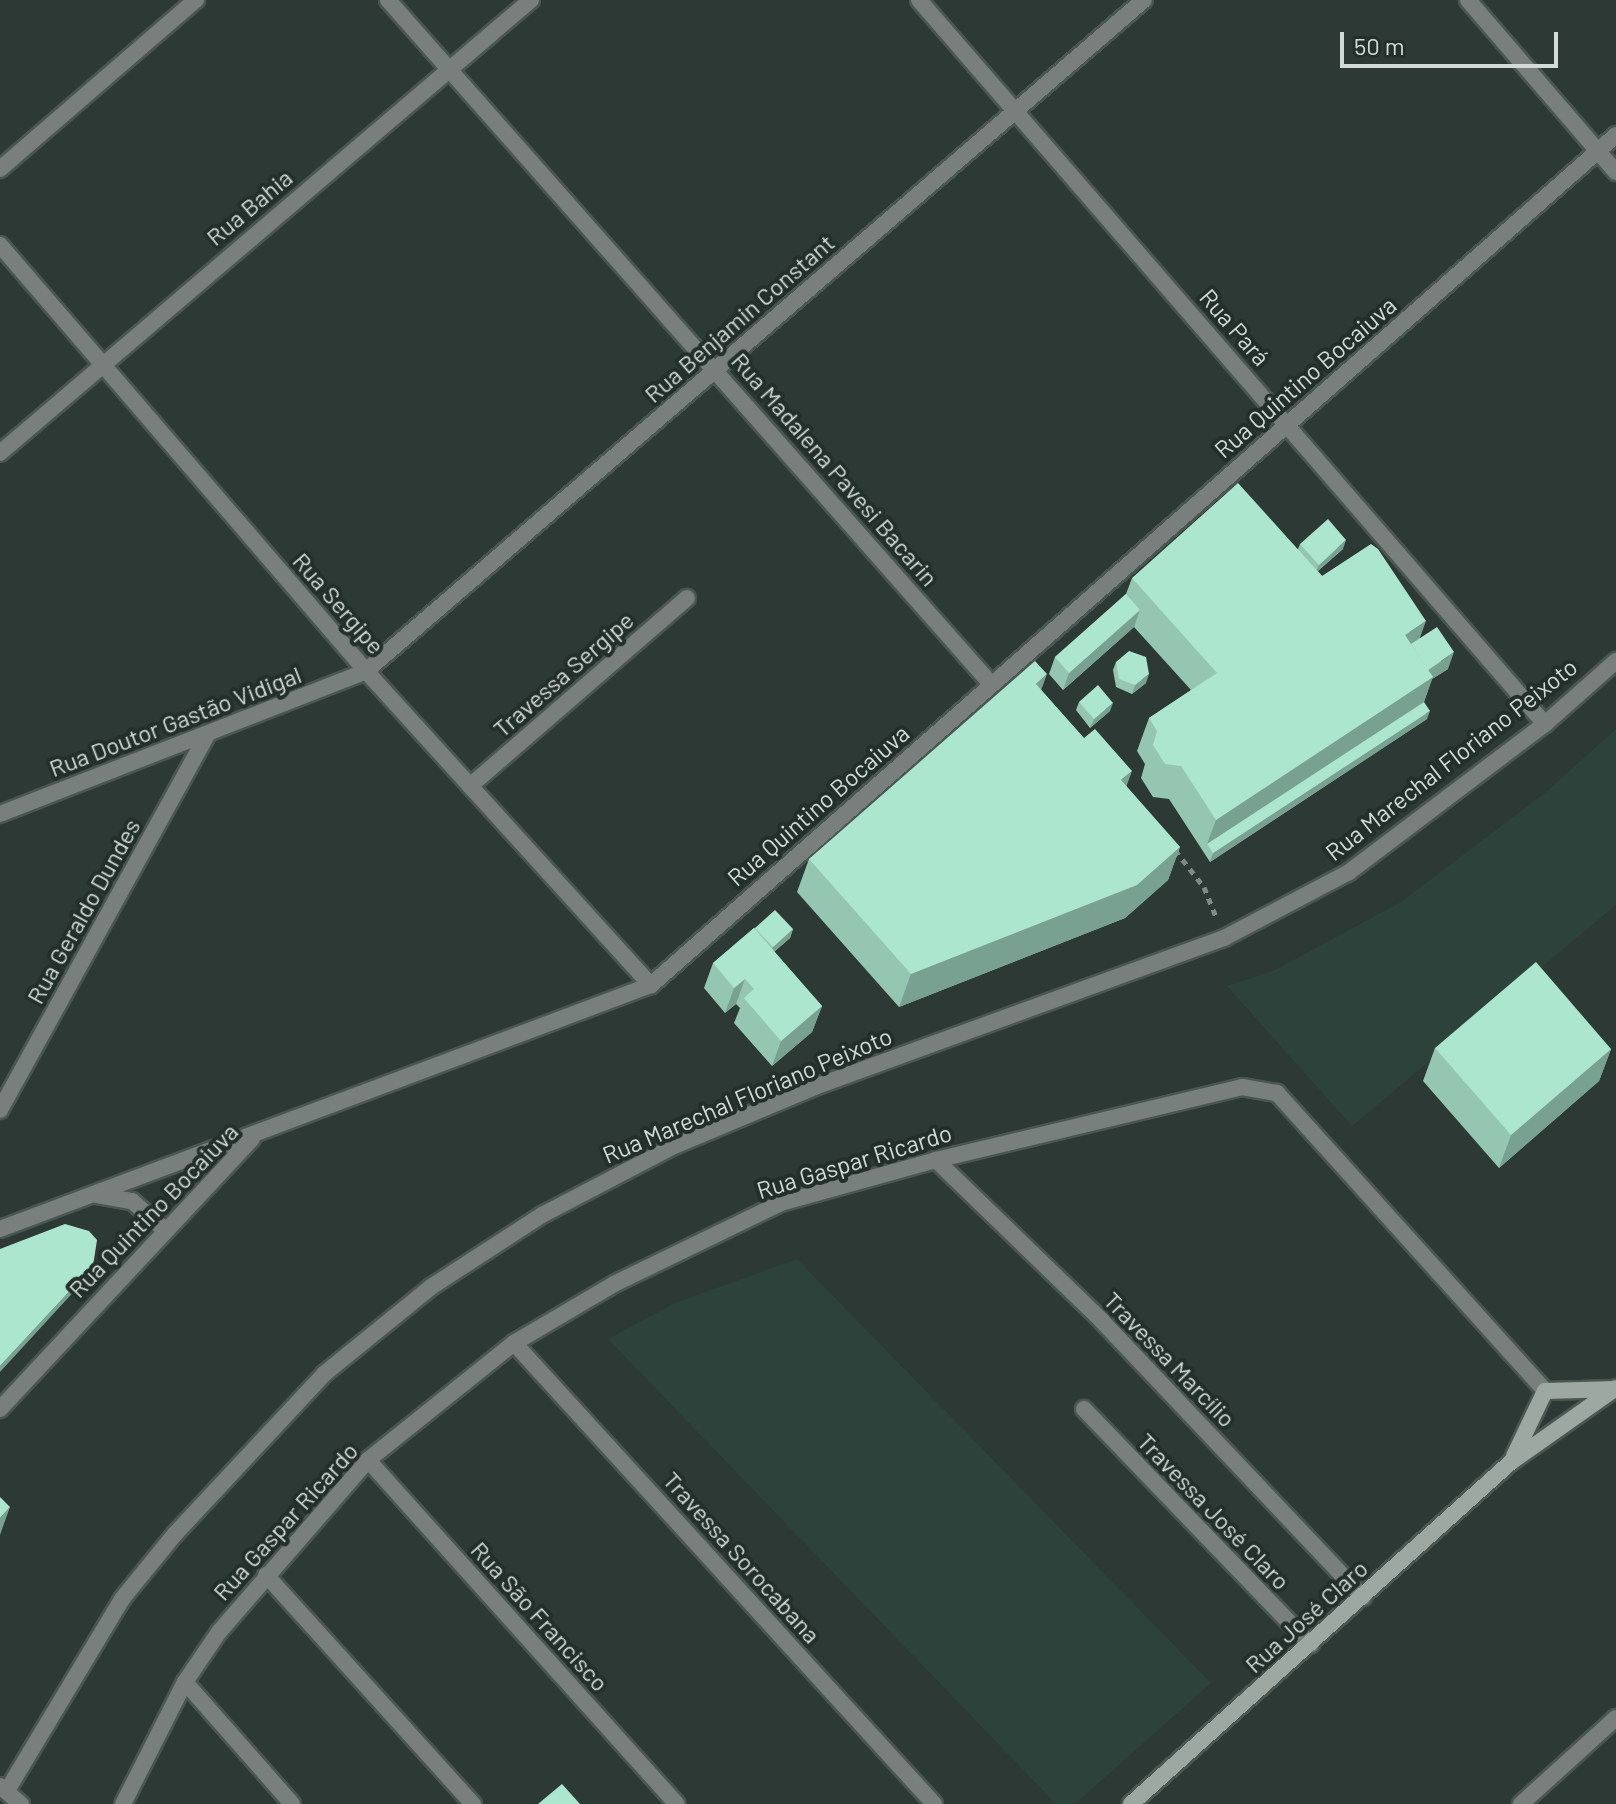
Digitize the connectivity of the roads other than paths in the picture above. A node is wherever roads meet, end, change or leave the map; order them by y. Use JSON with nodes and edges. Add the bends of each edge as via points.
{"nodes":[{"id":1,"x":196,"y":0,"type":"edge"},
{"id":2,"x":388,"y":0,"type":"edge"},
{"id":3,"x":531,"y":0,"type":"edge"},
{"id":4,"x":919,"y":0,"type":"edge"},
{"id":5,"x":1144,"y":0,"type":"edge"},
{"id":6,"x":1468,"y":0,"type":"edge"},
{"id":7,"x":453,"y":68,"type":"junction"},
{"id":8,"x":1014,"y":110,"type":"junction"},
{"id":9,"x":1616,"y":135,"type":"edge"},
{"id":10,"x":1598,"y":151,"type":"junction"},
{"id":11,"x":0,"y":169,"type":"edge"},
{"id":12,"x":1616,"y":172,"type":"edge"},
{"id":13,"x":0,"y":245,"type":"edge"},
{"id":14,"x":99,"y":363,"type":"junction"},
{"id":15,"x":716,"y":370,"type":"junction"},
{"id":16,"x":1288,"y":424,"type":"junction"},
{"id":17,"x":0,"y":453,"type":"edge"},
{"id":18,"x":687,"y":598,"type":"dead end"},
{"id":19,"x":1616,"y":661,"type":"edge"},
{"id":20,"x":366,"y":671,"type":"junction"},
{"id":21,"x":992,"y":685,"type":"junction"},
{"id":22,"x":1545,"y":724,"type":"junction"},
{"id":23,"x":207,"y":735,"type":"junction"},
{"id":24,"x":470,"y":786,"type":"junction"},
{"id":25,"x":0,"y":814,"type":"edge"},
{"id":26,"x":651,"y":985,"type":"junction"},
{"id":27,"x":0,"y":1110,"type":"edge"},
{"id":28,"x":256,"y":1135,"type":"junction"},
{"id":29,"x":936,"y":1160,"type":"junction"},
{"id":30,"x":95,"y":1195,"type":"junction"},
{"id":31,"x":0,"y":1229,"type":"edge"},
{"id":32,"x":165,"y":1230,"type":"junction"},
{"id":33,"x":514,"y":1343,"type":"junction"},
{"id":34,"x":1616,"y":1389,"type":"edge"},
{"id":35,"x":1545,"y":1391,"type":"junction"},
{"id":36,"x":0,"y":1409,"type":"edge"},
{"id":37,"x":1084,"y":1409,"type":"dead end"},
{"id":38,"x":368,"y":1460,"type":"junction"},
{"id":39,"x":1511,"y":1462,"type":"junction"},
{"id":40,"x":266,"y":1575,"type":"junction"},
{"id":41,"x":1363,"y":1597,"type":"junction"},
{"id":42,"x":1311,"y":1645,"type":"junction"},
{"id":43,"x":185,"y":1682,"type":"junction"},
{"id":44,"x":1616,"y":1718,"type":"edge"},
{"id":45,"x":4,"y":1788,"type":"edge"},
{"id":46,"x":21,"y":1804,"type":"edge"},
{"id":47,"x":123,"y":1804,"type":"edge"},
{"id":48,"x":292,"y":1804,"type":"edge"},
{"id":49,"x":473,"y":1804,"type":"edge"},
{"id":50,"x":677,"y":1804,"type":"edge"},
{"id":51,"x":934,"y":1804,"type":"edge"},
{"id":52,"x":1131,"y":1804,"type":"edge"},
{"id":53,"x":1521,"y":1804,"type":"edge"}],
"edges":[{"from":1,"to":11,"type":"street"},
{"from":2,"to":7,"type":"street","name":"Rua Madalena Pavesi Bacarin"},
{"from":3,"to":7,"type":"street","name":"Rua Bahia"},
{"from":4,"to":8,"type":"street","name":"Rua Pará"},
{"from":5,"to":8,"type":"street","name":"Rua Benjamin Constant"},
{"from":6,"to":10,"type":"street"},
{"from":7,"to":14,"type":"street","name":"Rua Bahia"},
{"from":7,"to":15,"type":"street","name":"Rua Madalena Pavesi Bacarin"},
{"from":8,"to":15,"type":"street","name":"Rua Benjamin Constant"},
{"from":8,"to":16,"type":"street","name":"Rua Pará"},
{"from":9,"to":10,"type":"street","name":"Rua Quintino Bocaiuva"},
{"from":10,"to":12,"type":"street"},
{"from":10,"to":16,"type":"street","name":"Rua Quintino Bocaiuva"},
{"from":13,"to":14,"type":"street","name":"Rua Sergipe"},
{"from":14,"to":17,"type":"street","name":"Rua Bahia"},
{"from":14,"to":20,"type":"street","name":"Rua Sergipe"},
{"from":15,"to":20,"type":"street","name":"Rua Benjamin Constant"},
{"from":15,"to":21,"type":"street","name":"Rua Madalena Pavesi Bacarin"},
{"from":16,"to":21,"type":"street","name":"Rua Quintino Bocaiuva"},
{"from":16,"to":22,"type":"street","name":"Rua Pará"},
{"from":18,"to":24,"type":"street","name":"Travessa Sergipe"},
{"from":19,"to":22,"type":"street","name":"Rua Marechal Floriano Peixoto"},
{"from":20,"to":23,"type":"street","name":"Rua Doutor Gastão Vidigal"},
{"from":20,"to":24,"type":"street","name":"Rua Sergipe"},
{"from":21,"to":26,"type":"street","name":"Rua Quintino Bocaiuva"},
{"from":22,"to":45,"type":"street","name":"Rua Marechal Floriano Peixoto","via":[[1349,872],[1224,938],[820,1085],[674,1146],[542,1215],[431,1287],[324,1374],[175,1534],[115,1611]]},
{"from":23,"to":25,"type":"street","name":"Rua Doutor Gastão Vidigal"},
{"from":23,"to":27,"type":"street","name":"Rua Geraldo Dundes"},
{"from":24,"to":26,"type":"street","name":"Rua Sergipe"},
{"from":26,"to":28,"type":"street","name":"Rua Quintino Bocaiuva"},
{"from":28,"to":30,"type":"street"},
{"from":28,"to":32,"type":"street","name":"Rua Quintino Bocaiuva"},
{"from":29,"to":33,"type":"street","name":"Rua Gaspar Ricardo","via":[[781,1203],[614,1284]]},
{"from":29,"to":35,"type":"street","name":"Rua Gaspar Ricardo","via":[[1242,1087],[1277,1093]]},
{"from":29,"to":41,"type":"street","name":"Travessa Marcílio","via":[[1102,1321]]},
{"from":30,"to":31,"type":"street"},
{"from":30,"to":32,"type":"street","via":[[132,1201]]},
{"from":32,"to":36,"type":"street","name":"Rua Quintino Bocaiuva"},
{"from":33,"to":38,"type":"street","name":"Rua Gaspar Ricardo"},
{"from":33,"to":51,"type":"street","name":"Travessa Sorocabana"},
{"from":34,"to":35,"type":"street"},
{"from":34,"to":39,"type":"street","name":"Rua José Claro"},
{"from":35,"to":39,"type":"street","name":"Rua José Claro"},
{"from":37,"to":42,"type":"street","name":"Travessa José Claro"},
{"from":38,"to":40,"type":"street","name":"Rua Gaspar Ricardo"},
{"from":38,"to":50,"type":"street","name":"Rua São Francisco"},
{"from":39,"to":41,"type":"street","name":"Rua José Claro"},
{"from":40,"to":43,"type":"street","name":"Rua Gaspar Ricardo"},
{"from":40,"to":49,"type":"street"},
{"from":41,"to":42,"type":"street","name":"Rua José Claro"},
{"from":42,"to":52,"type":"street","name":"Rua José Claro"},
{"from":43,"to":47,"type":"street","name":"Rua Gaspar Ricardo"},
{"from":43,"to":48,"type":"street"},
{"from":44,"to":53,"type":"street"},
{"from":45,"to":46,"type":"street"}]}
